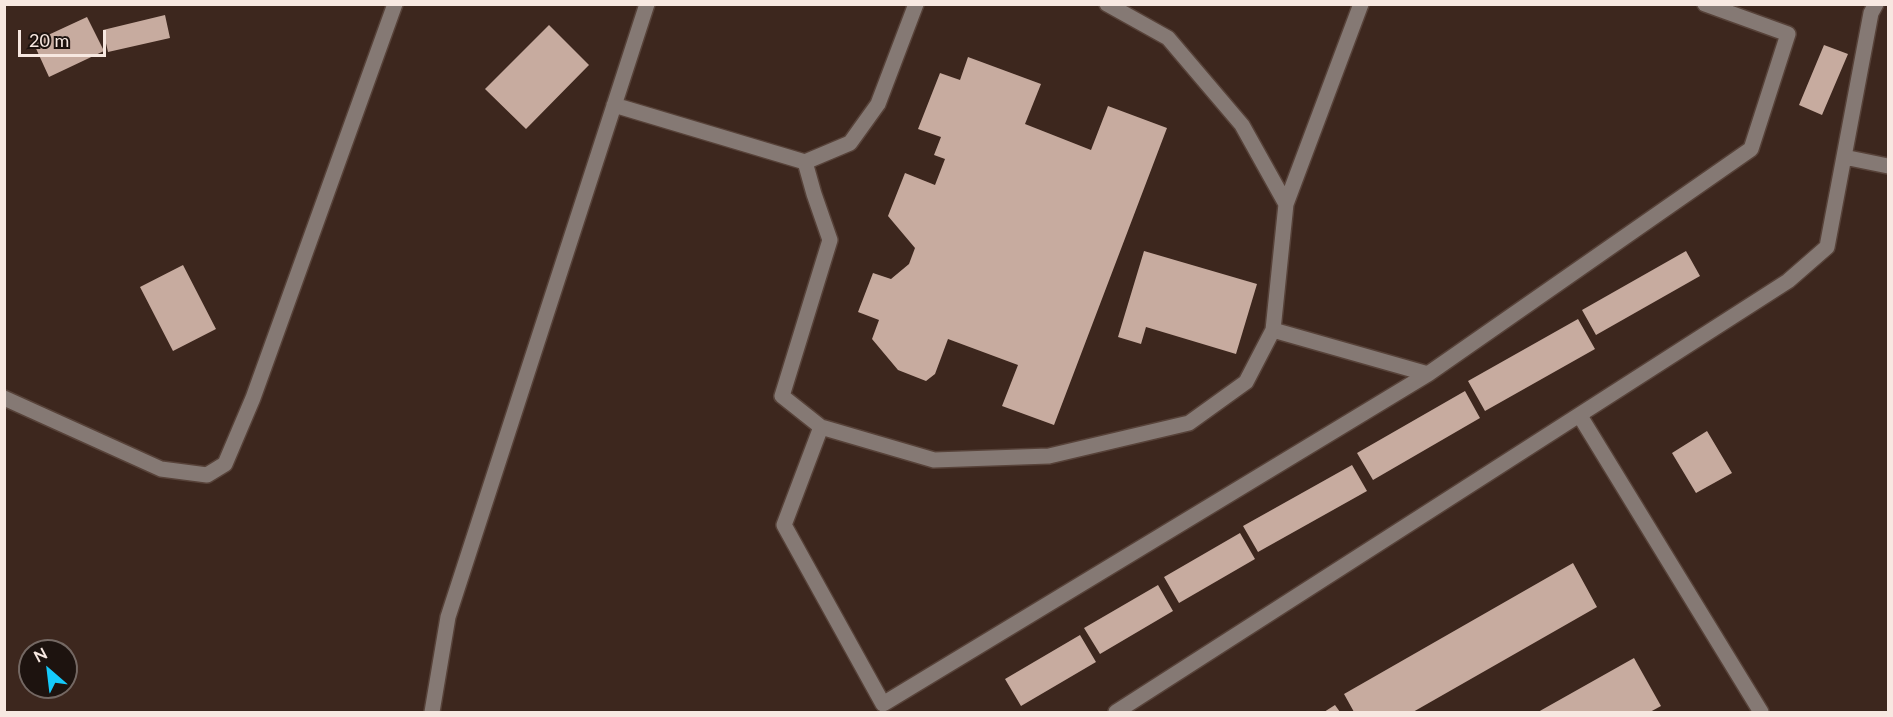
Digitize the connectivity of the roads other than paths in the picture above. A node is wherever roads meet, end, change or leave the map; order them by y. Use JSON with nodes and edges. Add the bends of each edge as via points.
{"nodes":[{"id":1,"x":395,"y":4,"type":"edge"},
{"id":2,"x":647,"y":4,"type":"edge"},
{"id":3,"x":915,"y":4,"type":"edge"},
{"id":4,"x":1107,"y":4,"type":"edge"},
{"id":5,"x":1361,"y":4,"type":"edge"},
{"id":6,"x":1705,"y":4,"type":"edge"},
{"id":7,"x":1876,"y":4,"type":"edge"},
{"id":8,"x":614,"y":105,"type":"junction"},
{"id":9,"x":1844,"y":157,"type":"junction"},
{"id":10,"x":805,"y":162,"type":"junction"},
{"id":11,"x":1888,"y":166,"type":"edge"},
{"id":12,"x":1286,"y":204,"type":"junction"},
{"id":13,"x":1273,"y":330,"type":"junction"},
{"id":14,"x":1428,"y":374,"type":"junction"},
{"id":15,"x":4,"y":398,"type":"edge"},
{"id":16,"x":1580,"y":416,"type":"junction"},
{"id":17,"x":821,"y":427,"type":"junction"},
{"id":18,"x":432,"y":712,"type":"edge"},
{"id":19,"x":1116,"y":712,"type":"edge"},
{"id":20,"x":1761,"y":712,"type":"edge"}],
"edges":[{"from":1,"to":15,"type":"street","via":[[253,398],[225,464],[207,475],[161,469]]},
{"from":2,"to":8,"type":"street"},
{"from":3,"to":10,"type":"street","via":[[878,104],[850,143]]},
{"from":4,"to":12,"type":"street","via":[[1168,38],[1242,125]]},
{"from":5,"to":12,"type":"street"},
{"from":6,"to":14,"type":"street","via":[[1788,34],[1751,149]]},
{"from":7,"to":9,"type":"street"},
{"from":8,"to":10,"type":"street"},
{"from":8,"to":18,"type":"street","via":[[448,617]]},
{"from":9,"to":11,"type":"street"},
{"from":9,"to":16,"type":"street","via":[[1827,247],[1788,281]]},
{"from":10,"to":17,"type":"street","via":[[830,240],[782,396]]},
{"from":12,"to":13,"type":"street"},
{"from":13,"to":14,"type":"street"},
{"from":13,"to":17,"type":"street","via":[[1246,382],[1189,423],[1049,456],[934,460]]},
{"from":14,"to":17,"type":"street","via":[[883,704],[784,525]]},
{"from":16,"to":19,"type":"street"},
{"from":16,"to":20,"type":"street"}]}
